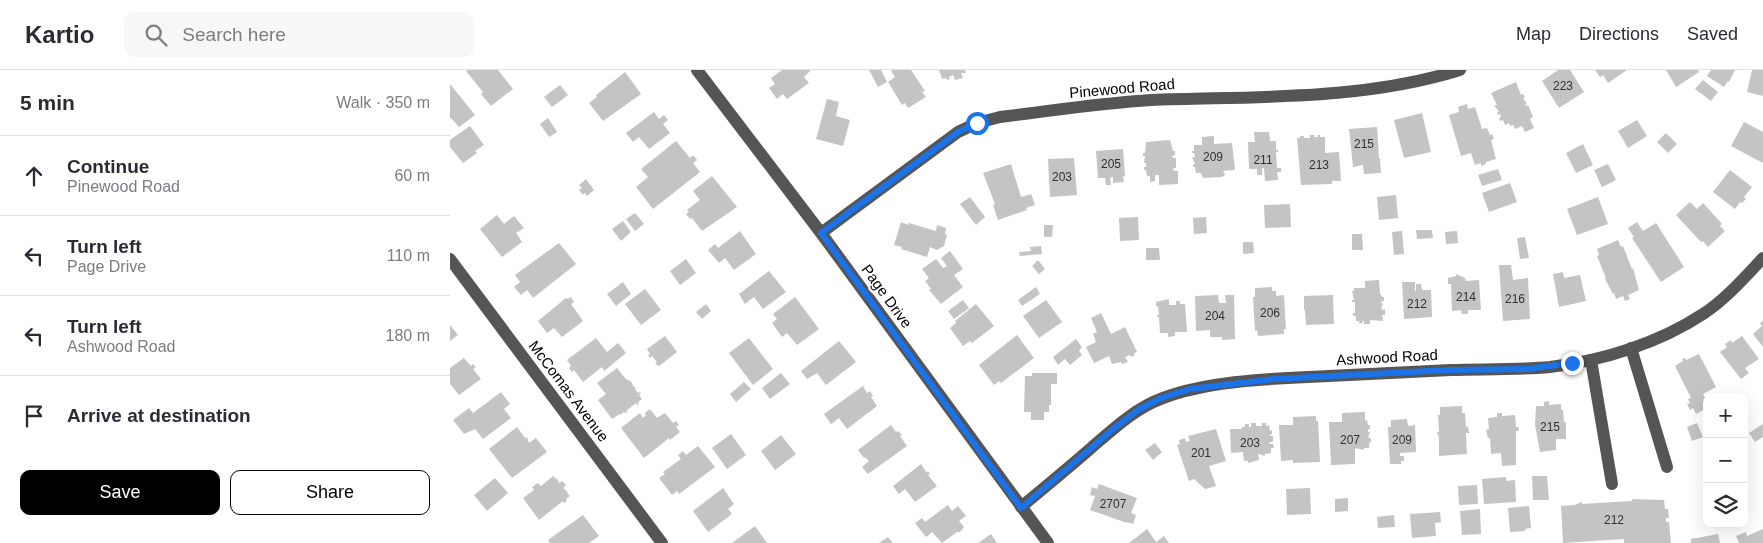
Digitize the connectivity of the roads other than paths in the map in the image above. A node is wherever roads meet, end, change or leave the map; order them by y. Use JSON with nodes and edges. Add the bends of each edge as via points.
{"nodes":[{"id":1,"x":697,"y":70,"type":"edge"},
{"id":2,"x":1460,"y":70,"type":"edge"},
{"id":3,"x":821,"y":233,"type":"junction"},
{"id":4,"x":1763,"y":258,"type":"edge"},
{"id":5,"x":450,"y":259,"type":"edge"},
{"id":6,"x":1631,"y":348,"type":"junction"},
{"id":7,"x":1591,"y":360,"type":"junction"},
{"id":8,"x":1668,"y":467,"type":"dead end"},
{"id":9,"x":1612,"y":484,"type":"dead end"},
{"id":10,"x":1021,"y":508,"type":"junction"},
{"id":11,"x":662,"y":543,"type":"edge"},
{"id":12,"x":1048,"y":543,"type":"edge"}],
"edges":[{"from":1,"to":3,"type":"street","name":"Page Drive"},
{"from":2,"to":3,"type":"street","name":"Pinewood Road","via":[[1408,84],[1359,91],[1148,100],[1000,117],[958,132]]},
{"from":3,"to":10,"type":"street","name":"Page Drive"},
{"from":4,"to":6,"type":"street","name":"Ashwood Road","via":[[1705,313]]},
{"from":5,"to":11,"type":"street","name":"McComas Avenue"},
{"from":6,"to":7,"type":"street","name":"Ashwood Road"},
{"from":6,"to":8,"type":"street"},
{"from":7,"to":9,"type":"street"},
{"from":7,"to":10,"type":"street","name":"Ashwood Road","via":[[1527,369],[1274,379],[1190,389],[1161,398],[1138,410]]},
{"from":10,"to":12,"type":"street","name":"Page Drive"}]}
